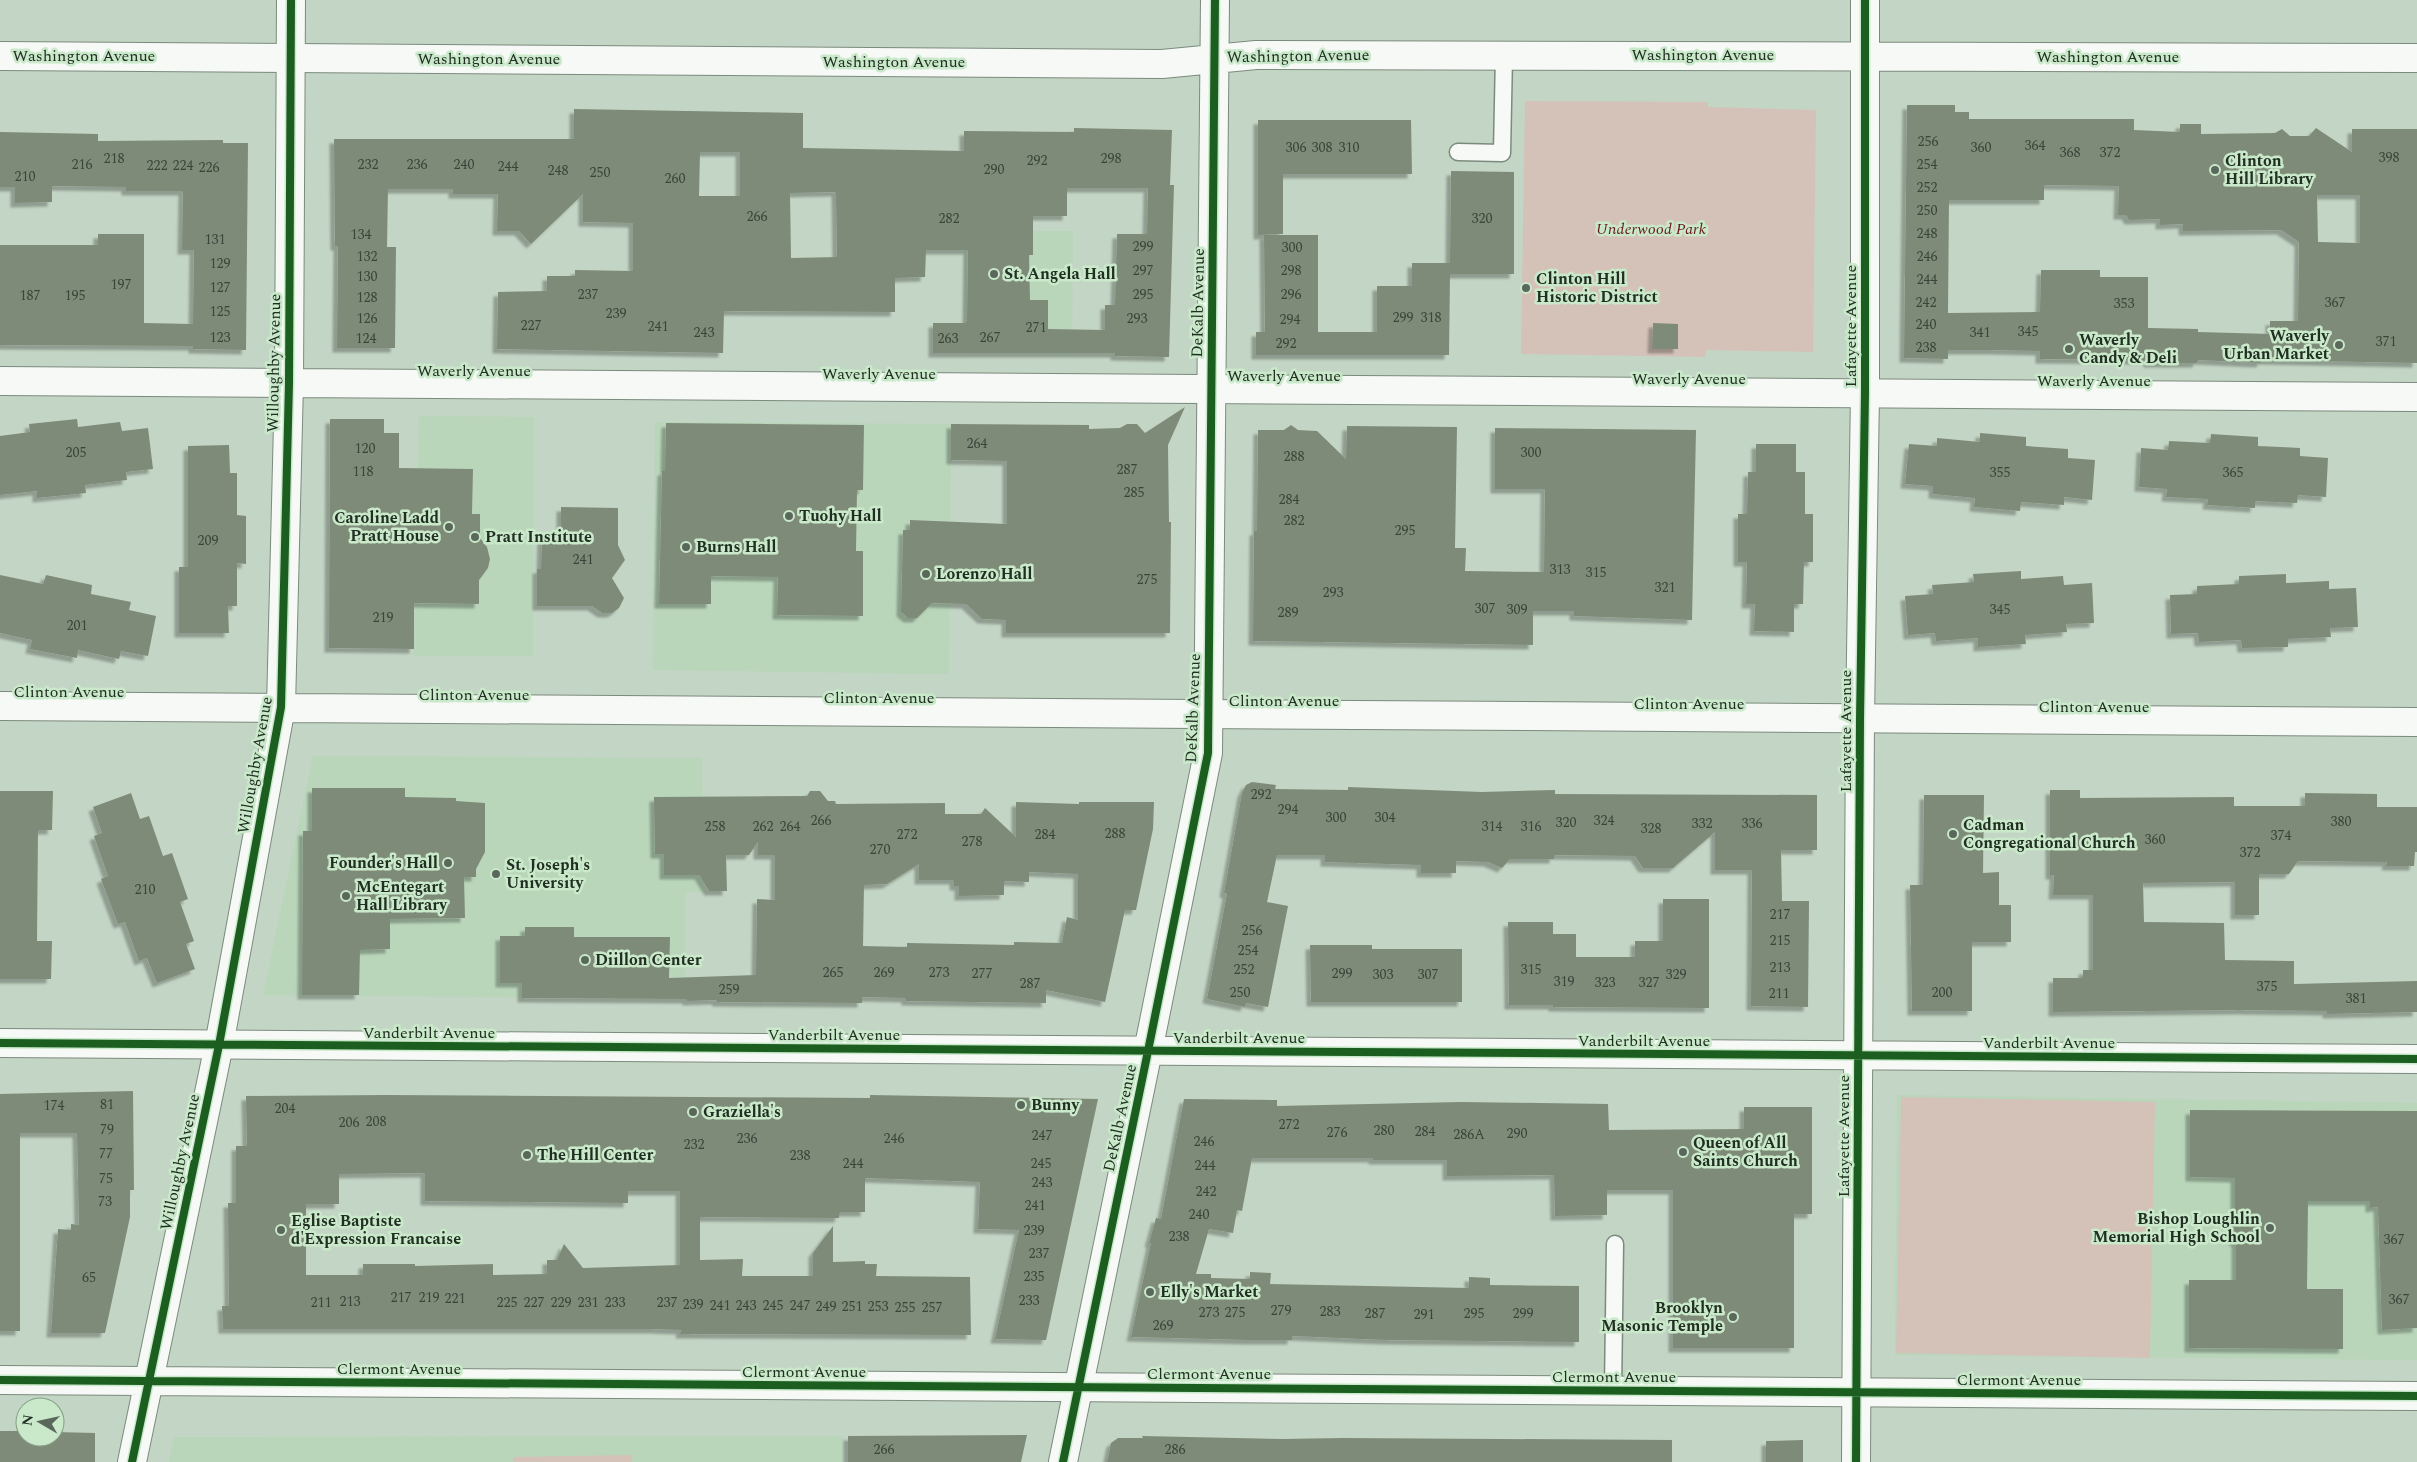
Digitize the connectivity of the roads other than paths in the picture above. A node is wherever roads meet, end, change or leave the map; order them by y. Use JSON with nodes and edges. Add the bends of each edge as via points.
{"nodes":[{"id":1,"x":291,"y":0,"type":"edge"},
{"id":2,"x":1215,"y":0,"type":"edge"},
{"id":3,"x":1865,"y":0,"type":"edge"},
{"id":4,"x":1504,"y":55,"type":"junction"},
{"id":5,"x":0,"y":56,"type":"edge"},
{"id":6,"x":1865,"y":56,"type":"junction"},
{"id":7,"x":290,"y":58,"type":"junction"},
{"id":8,"x":1214,"y":58,"type":"junction"},
{"id":9,"x":2417,"y":58,"type":"edge"},
{"id":10,"x":1458,"y":152,"type":"dead end"},
{"id":11,"x":0,"y":381,"type":"edge"},
{"id":12,"x":288,"y":384,"type":"junction"},
{"id":13,"x":1210,"y":390,"type":"junction"},
{"id":14,"x":1865,"y":393,"type":"junction"},
{"id":15,"x":2417,"y":397,"type":"edge"},
{"id":16,"x":0,"y":706,"type":"edge"},
{"id":17,"x":281,"y":707,"type":"junction"},
{"id":18,"x":1208,"y":714,"type":"junction"},
{"id":19,"x":1860,"y":719,"type":"junction"},
{"id":20,"x":2417,"y":722,"type":"edge"},
{"id":21,"x":0,"y":1043,"type":"edge"},
{"id":22,"x":219,"y":1045,"type":"junction"},
{"id":23,"x":1148,"y":1051,"type":"junction"},
{"id":24,"x":1858,"y":1056,"type":"junction"},
{"id":25,"x":2417,"y":1059,"type":"edge"},
{"id":26,"x":1615,"y":1244,"type":"dead end"},
{"id":27,"x":0,"y":1380,"type":"edge"},
{"id":28,"x":149,"y":1381,"type":"junction"},
{"id":29,"x":1078,"y":1387,"type":"junction"},
{"id":30,"x":1613,"y":1391,"type":"junction"},
{"id":31,"x":1856,"y":1393,"type":"junction"},
{"id":32,"x":2417,"y":1396,"type":"edge"},
{"id":33,"x":132,"y":1462,"type":"edge"},
{"id":34,"x":1062,"y":1462,"type":"edge"},
{"id":35,"x":1856,"y":1462,"type":"edge"}],
"edges":[{"from":1,"to":7,"type":"street","name":"Willoughby Avenue"},
{"from":2,"to":8,"type":"street","name":"DeKalb Avenue"},
{"from":3,"to":6,"type":"street","name":"Lafayette Avenue"},
{"from":4,"to":6,"type":"street","name":"Washington Avenue"},
{"from":4,"to":8,"type":"street","name":"Washington Avenue","via":[[1256,54]]},
{"from":4,"to":10,"type":"lane","via":[[1502,153]]},
{"from":5,"to":7,"type":"street","name":"Washington Avenue"},
{"from":6,"to":9,"type":"street","name":"Washington Avenue"},
{"from":6,"to":14,"type":"street","name":"Lafayette Avenue"},
{"from":7,"to":8,"type":"street","name":"Washington Avenue","via":[[1152,64]]},
{"from":7,"to":12,"type":"street","name":"Willoughby Avenue"},
{"from":8,"to":13,"type":"street","name":"DeKalb Avenue"},
{"from":11,"to":12,"type":"street","name":"Waverly Avenue"},
{"from":12,"to":13,"type":"street","name":"Waverly Avenue"},
{"from":12,"to":17,"type":"street","name":"Willoughby Avenue"},
{"from":13,"to":14,"type":"street","name":"Waverly Avenue"},
{"from":13,"to":18,"type":"street","name":"DeKalb Avenue"},
{"from":14,"to":15,"type":"street","name":"Waverly Avenue"},
{"from":14,"to":19,"type":"street","name":"Lafayette Avenue"},
{"from":16,"to":17,"type":"street","name":"Clinton Avenue"},
{"from":17,"to":18,"type":"street","name":"Clinton Avenue"},
{"from":17,"to":22,"type":"street","name":"Willoughby Avenue"},
{"from":18,"to":19,"type":"street","name":"Clinton Avenue"},
{"from":18,"to":23,"type":"street","name":"DeKalb Avenue","via":[[1208,753]]},
{"from":19,"to":20,"type":"street","name":"Clinton Avenue"},
{"from":19,"to":24,"type":"street","name":"Lafayette Avenue"},
{"from":21,"to":22,"type":"street","name":"Vanderbilt Avenue"},
{"from":22,"to":23,"type":"street","name":"Vanderbilt Avenue"},
{"from":22,"to":28,"type":"street","name":"Willoughby Avenue"},
{"from":23,"to":24,"type":"street","name":"Vanderbilt Avenue"},
{"from":23,"to":29,"type":"street","name":"DeKalb Avenue"},
{"from":24,"to":25,"type":"street","name":"Vanderbilt Avenue"},
{"from":24,"to":31,"type":"street","name":"Lafayette Avenue"},
{"from":26,"to":30,"type":"lane"},
{"from":27,"to":28,"type":"street","name":"Clermont Avenue"},
{"from":28,"to":29,"type":"street","name":"Clermont Avenue"},
{"from":28,"to":33,"type":"street","name":"Willoughby Avenue"},
{"from":29,"to":30,"type":"street","name":"Clermont Avenue"},
{"from":29,"to":34,"type":"street","name":"DeKalb Avenue"},
{"from":30,"to":31,"type":"street","name":"Clermont Avenue"},
{"from":31,"to":32,"type":"street","name":"Clermont Avenue"},
{"from":31,"to":35,"type":"street","name":"Lafayette Avenue"}]}
